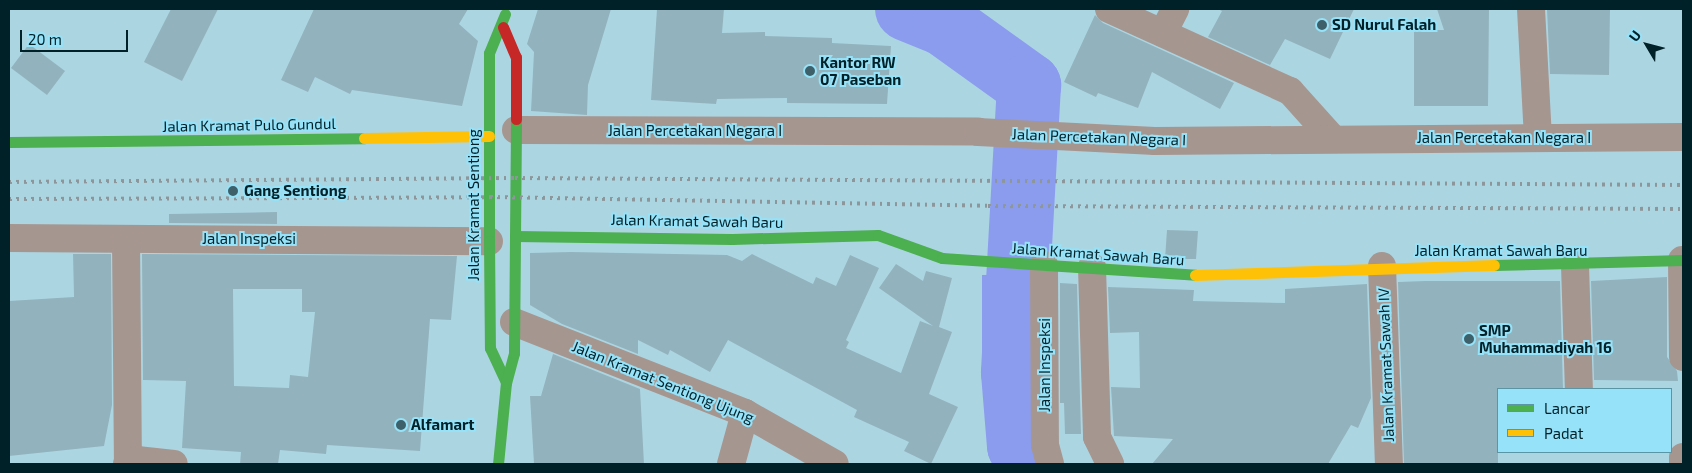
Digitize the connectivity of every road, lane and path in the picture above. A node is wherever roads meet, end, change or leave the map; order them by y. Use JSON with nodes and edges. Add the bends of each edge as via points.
{"nodes":[{"id":1,"x":506,"y":9,"type":"edge"},
{"id":2,"x":1109,"y":9,"type":"edge"},
{"id":3,"x":1175,"y":9,"type":"edge"},
{"id":4,"x":1531,"y":9,"type":"edge"},
{"id":5,"x":503,"y":28,"type":"junction"},
{"id":6,"x":1163,"y":33,"type":"junction"},
{"id":7,"x":516,"y":130,"type":"junction"},
{"id":8,"x":489,"y":136,"type":"junction"},
{"id":9,"x":1538,"y":137,"type":"junction"},
{"id":10,"x":1683,"y":137,"type":"edge"},
{"id":11,"x":1333,"y":139,"type":"junction"},
{"id":12,"x":9,"y":142,"type":"edge"},
{"id":13,"x":9,"y":238,"type":"edge"},
{"id":14,"x":502,"y":238,"type":"junction"},
{"id":15,"x":126,"y":239,"type":"junction"},
{"id":16,"x":1683,"y":260,"type":"edge"},
{"id":17,"x":1038,"y":264,"type":"junction"},
{"id":18,"x":1382,"y":266,"type":"junction"},
{"id":19,"x":1575,"y":266,"type":"junction"},
{"id":20,"x":1092,"y":267,"type":"junction"},
{"id":21,"x":514,"y":322,"type":"junction"},
{"id":22,"x":1683,"y":357,"type":"edge"},
{"id":23,"x":506,"y":383,"type":"junction"},
{"id":24,"x":1579,"y":388,"type":"edge"},
{"id":25,"x":745,"y":413,"type":"junction"},
{"id":26,"x":1683,"y":456,"type":"edge"},
{"id":27,"x":127,"y":464,"type":"edge"},
{"id":28,"x":174,"y":464,"type":"edge"},
{"id":29,"x":498,"y":464,"type":"edge"},
{"id":30,"x":731,"y":464,"type":"edge"},
{"id":31,"x":835,"y":464,"type":"edge"},
{"id":32,"x":1050,"y":464,"type":"edge"},
{"id":33,"x":1110,"y":464,"type":"edge"},
{"id":34,"x":1389,"y":464,"type":"edge"},
{"id":35,"x":1683,"y":464,"type":"edge"}],
"edges":[{"from":1,"to":5,"type":"street","name":"Jalan Kramat Sentiong"},
{"from":2,"to":6,"type":"street"},
{"from":3,"to":6,"type":"street"},
{"from":4,"to":9,"type":"street"},
{"from":5,"to":7,"type":"street","name":"Jalan Kramat Sentiong","via":[[516,57]]},
{"from":5,"to":8,"type":"street","name":"Jalan Kramat Sentiong","via":[[489,53]]},
{"from":6,"to":11,"type":"street","via":[[1290,92]]},
{"from":7,"to":11,"type":"street","name":"Jalan Percetakan Negara I","via":[[978,132],[1155,140]]},
{"from":7,"to":14,"type":"street","name":"Jalan Kramat Sentiong"},
{"from":8,"to":12,"type":"street","name":"Jalan Kramat Pulo Gundul"},
{"from":8,"to":14,"type":"street","name":"Jalan Kramat Sentiong"},
{"from":9,"to":10,"type":"street","name":"Jalan Percetakan Negara I"},
{"from":9,"to":11,"type":"street","name":"Jalan Percetakan Negara I"},
{"from":13,"to":15,"type":"street","name":"Jalan Inspeksi"},
{"from":14,"to":15,"type":"street","name":"Jalan Inspeksi"},
{"from":14,"to":17,"type":"street","name":"Jalan Kramat Sawah Baru","via":[[732,240],[878,235],[922,254],[983,262]]},
{"from":14,"to":21,"type":"street","name":"Jalan Kramat Sentiong"},
{"from":14,"to":23,"type":"street","name":"Jalan Kramat Sentiong","via":[[490,348]]},
{"from":15,"to":27,"type":"street"},
{"from":16,"to":19,"type":"street","name":"Jalan Kramat Sawah Baru"},
{"from":16,"to":22,"type":"street"},
{"from":17,"to":20,"type":"street","name":"Jalan Kramat Sawah Baru"},
{"from":17,"to":32,"type":"street","name":"Jalan Inspeksi","via":[[1045,445]]},
{"from":18,"to":19,"type":"street","name":"Jalan Kramat Sawah Baru"},
{"from":18,"to":20,"type":"street","name":"Jalan Kramat Sawah Baru","via":[[1255,276],[1148,274]]},
{"from":18,"to":34,"type":"street","name":"Jalan Kramat Sawah IV"},
{"from":19,"to":24,"type":"street"},
{"from":20,"to":33,"type":"street","via":[[1097,437]]},
{"from":21,"to":23,"type":"street","name":"Jalan Kramat Sentiong","via":[[514,352]]},
{"from":21,"to":25,"type":"street","name":"Jalan Kramat Sentiong Ujung"},
{"from":23,"to":29,"type":"street","name":"Jalan Kramat Sentiong"},
{"from":25,"to":30,"type":"street"},
{"from":25,"to":31,"type":"street","name":"Jalan Kramat Sentiong Ujung"},
{"from":26,"to":35,"type":"street"},
{"from":27,"to":28,"type":"street","via":[[158,460]]}]}
